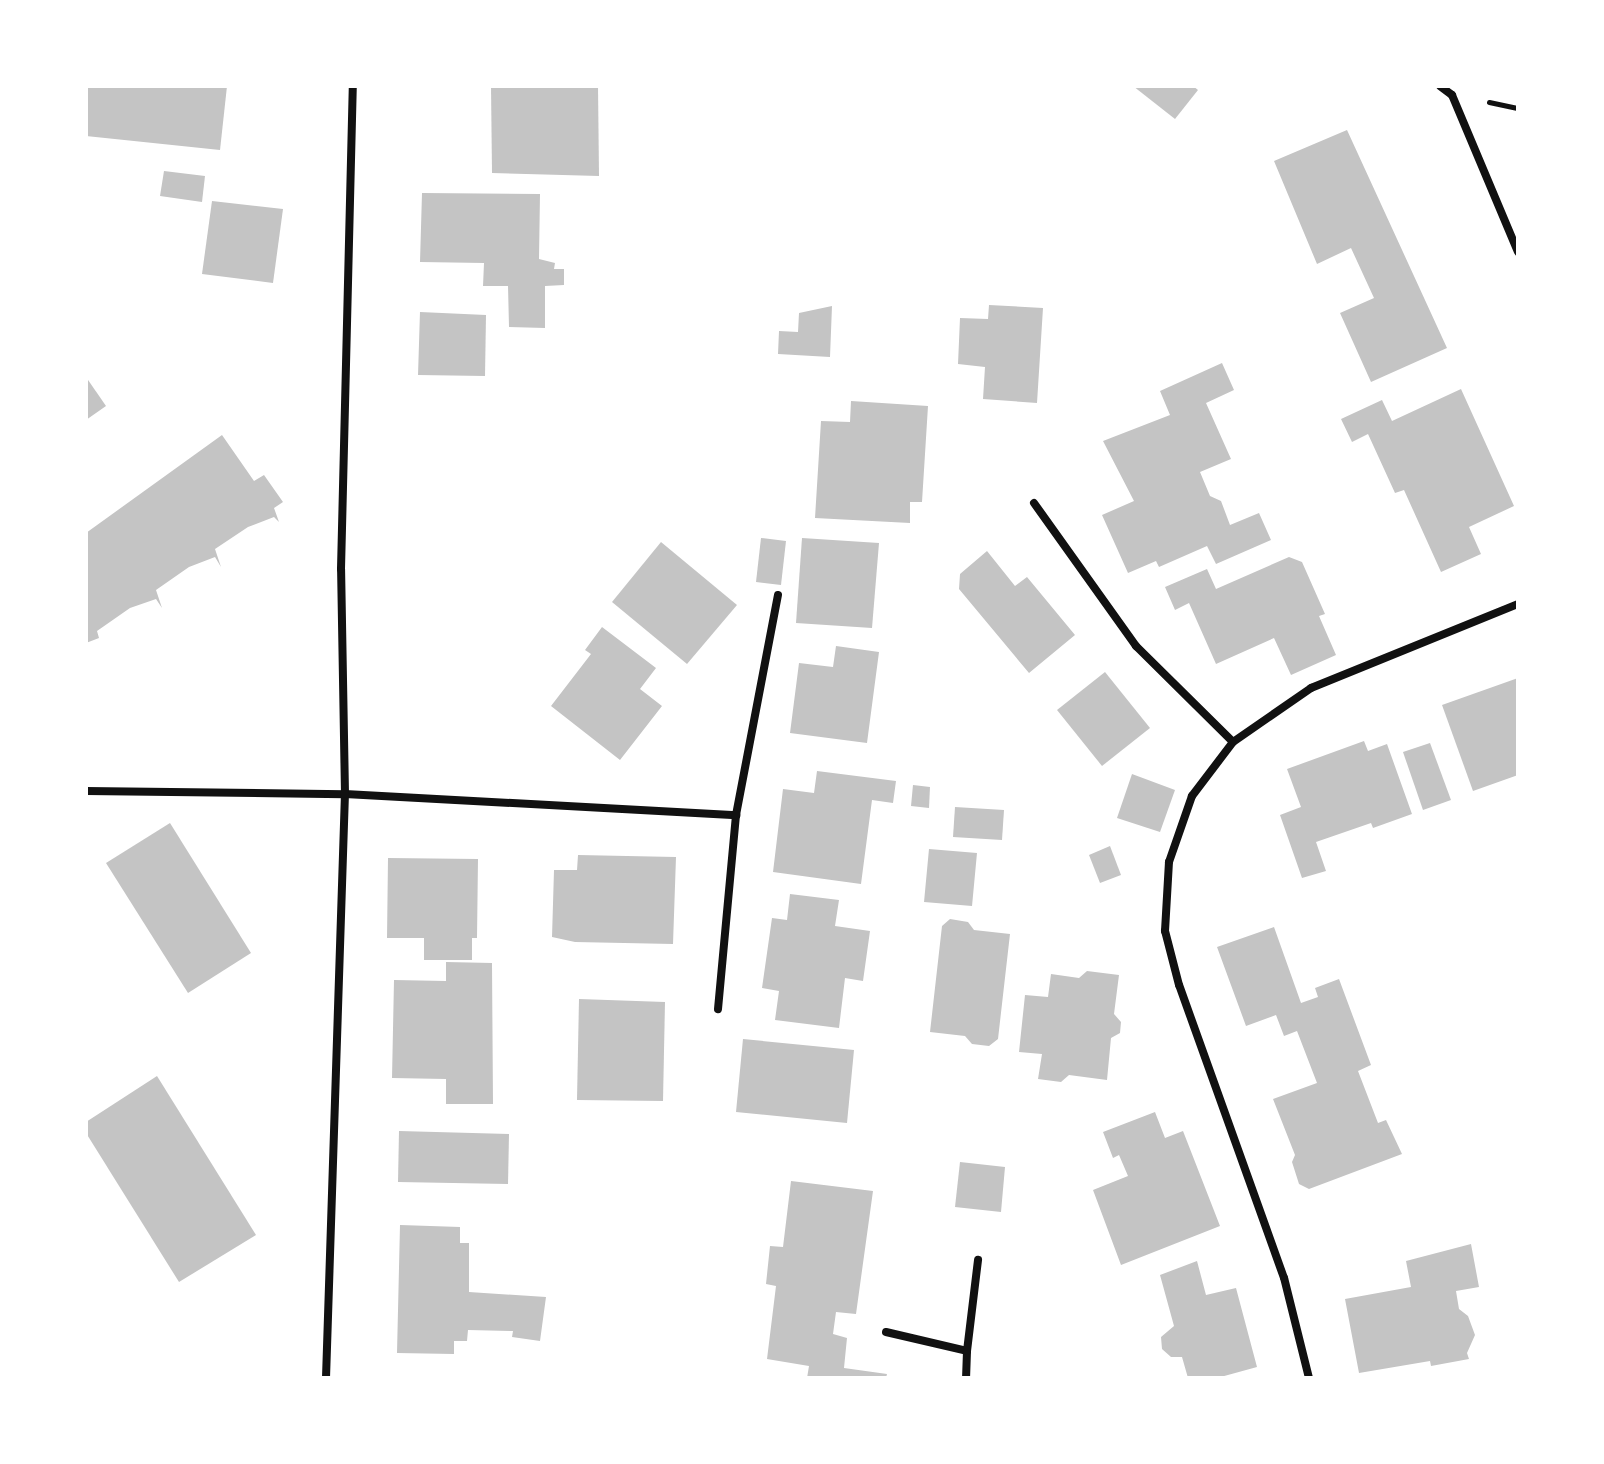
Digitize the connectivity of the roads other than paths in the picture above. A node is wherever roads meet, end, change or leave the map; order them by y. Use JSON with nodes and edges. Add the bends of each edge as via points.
{"nodes":[{"id":1,"x":353,"y":86,"type":"edge"},
{"id":2,"x":1440,"y":86,"type":"edge"},
{"id":3,"x":1518,"y":252,"type":"edge"},
{"id":4,"x":1034,"y":503,"type":"dead end"},
{"id":5,"x":778,"y":595,"type":"dead end"},
{"id":6,"x":1518,"y":604,"type":"edge"},
{"id":7,"x":1233,"y":742,"type":"junction"},
{"id":8,"x":86,"y":791,"type":"edge"},
{"id":9,"x":345,"y":794,"type":"junction"},
{"id":10,"x":736,"y":815,"type":"junction"},
{"id":11,"x":718,"y":1009,"type":"dead end"},
{"id":12,"x":978,"y":1260,"type":"dead end"},
{"id":13,"x":886,"y":1332,"type":"dead end"},
{"id":14,"x":967,"y":1351,"type":"junction"},
{"id":15,"x":326,"y":1378,"type":"edge"},
{"id":16,"x":966,"y":1378,"type":"edge"},
{"id":17,"x":1309,"y":1378,"type":"edge"}],
"edges":[{"from":1,"to":9,"type":"street","via":[[341,569]]},
{"from":2,"to":3,"type":"street","via":[[1452,95]]},
{"from":4,"to":7,"type":"street","via":[[1136,646]]},
{"from":5,"to":10,"type":"street"},
{"from":6,"to":7,"type":"street","via":[[1311,688]]},
{"from":7,"to":17,"type":"street","via":[[1192,796],[1169,862],[1165,931],[1179,985],[1284,1278]]},
{"from":8,"to":9,"type":"street"},
{"from":9,"to":10,"type":"street"},
{"from":9,"to":15,"type":"street"},
{"from":10,"to":11,"type":"street"},
{"from":12,"to":14,"type":"street"},
{"from":13,"to":14,"type":"street"},
{"from":14,"to":16,"type":"street"}]}
